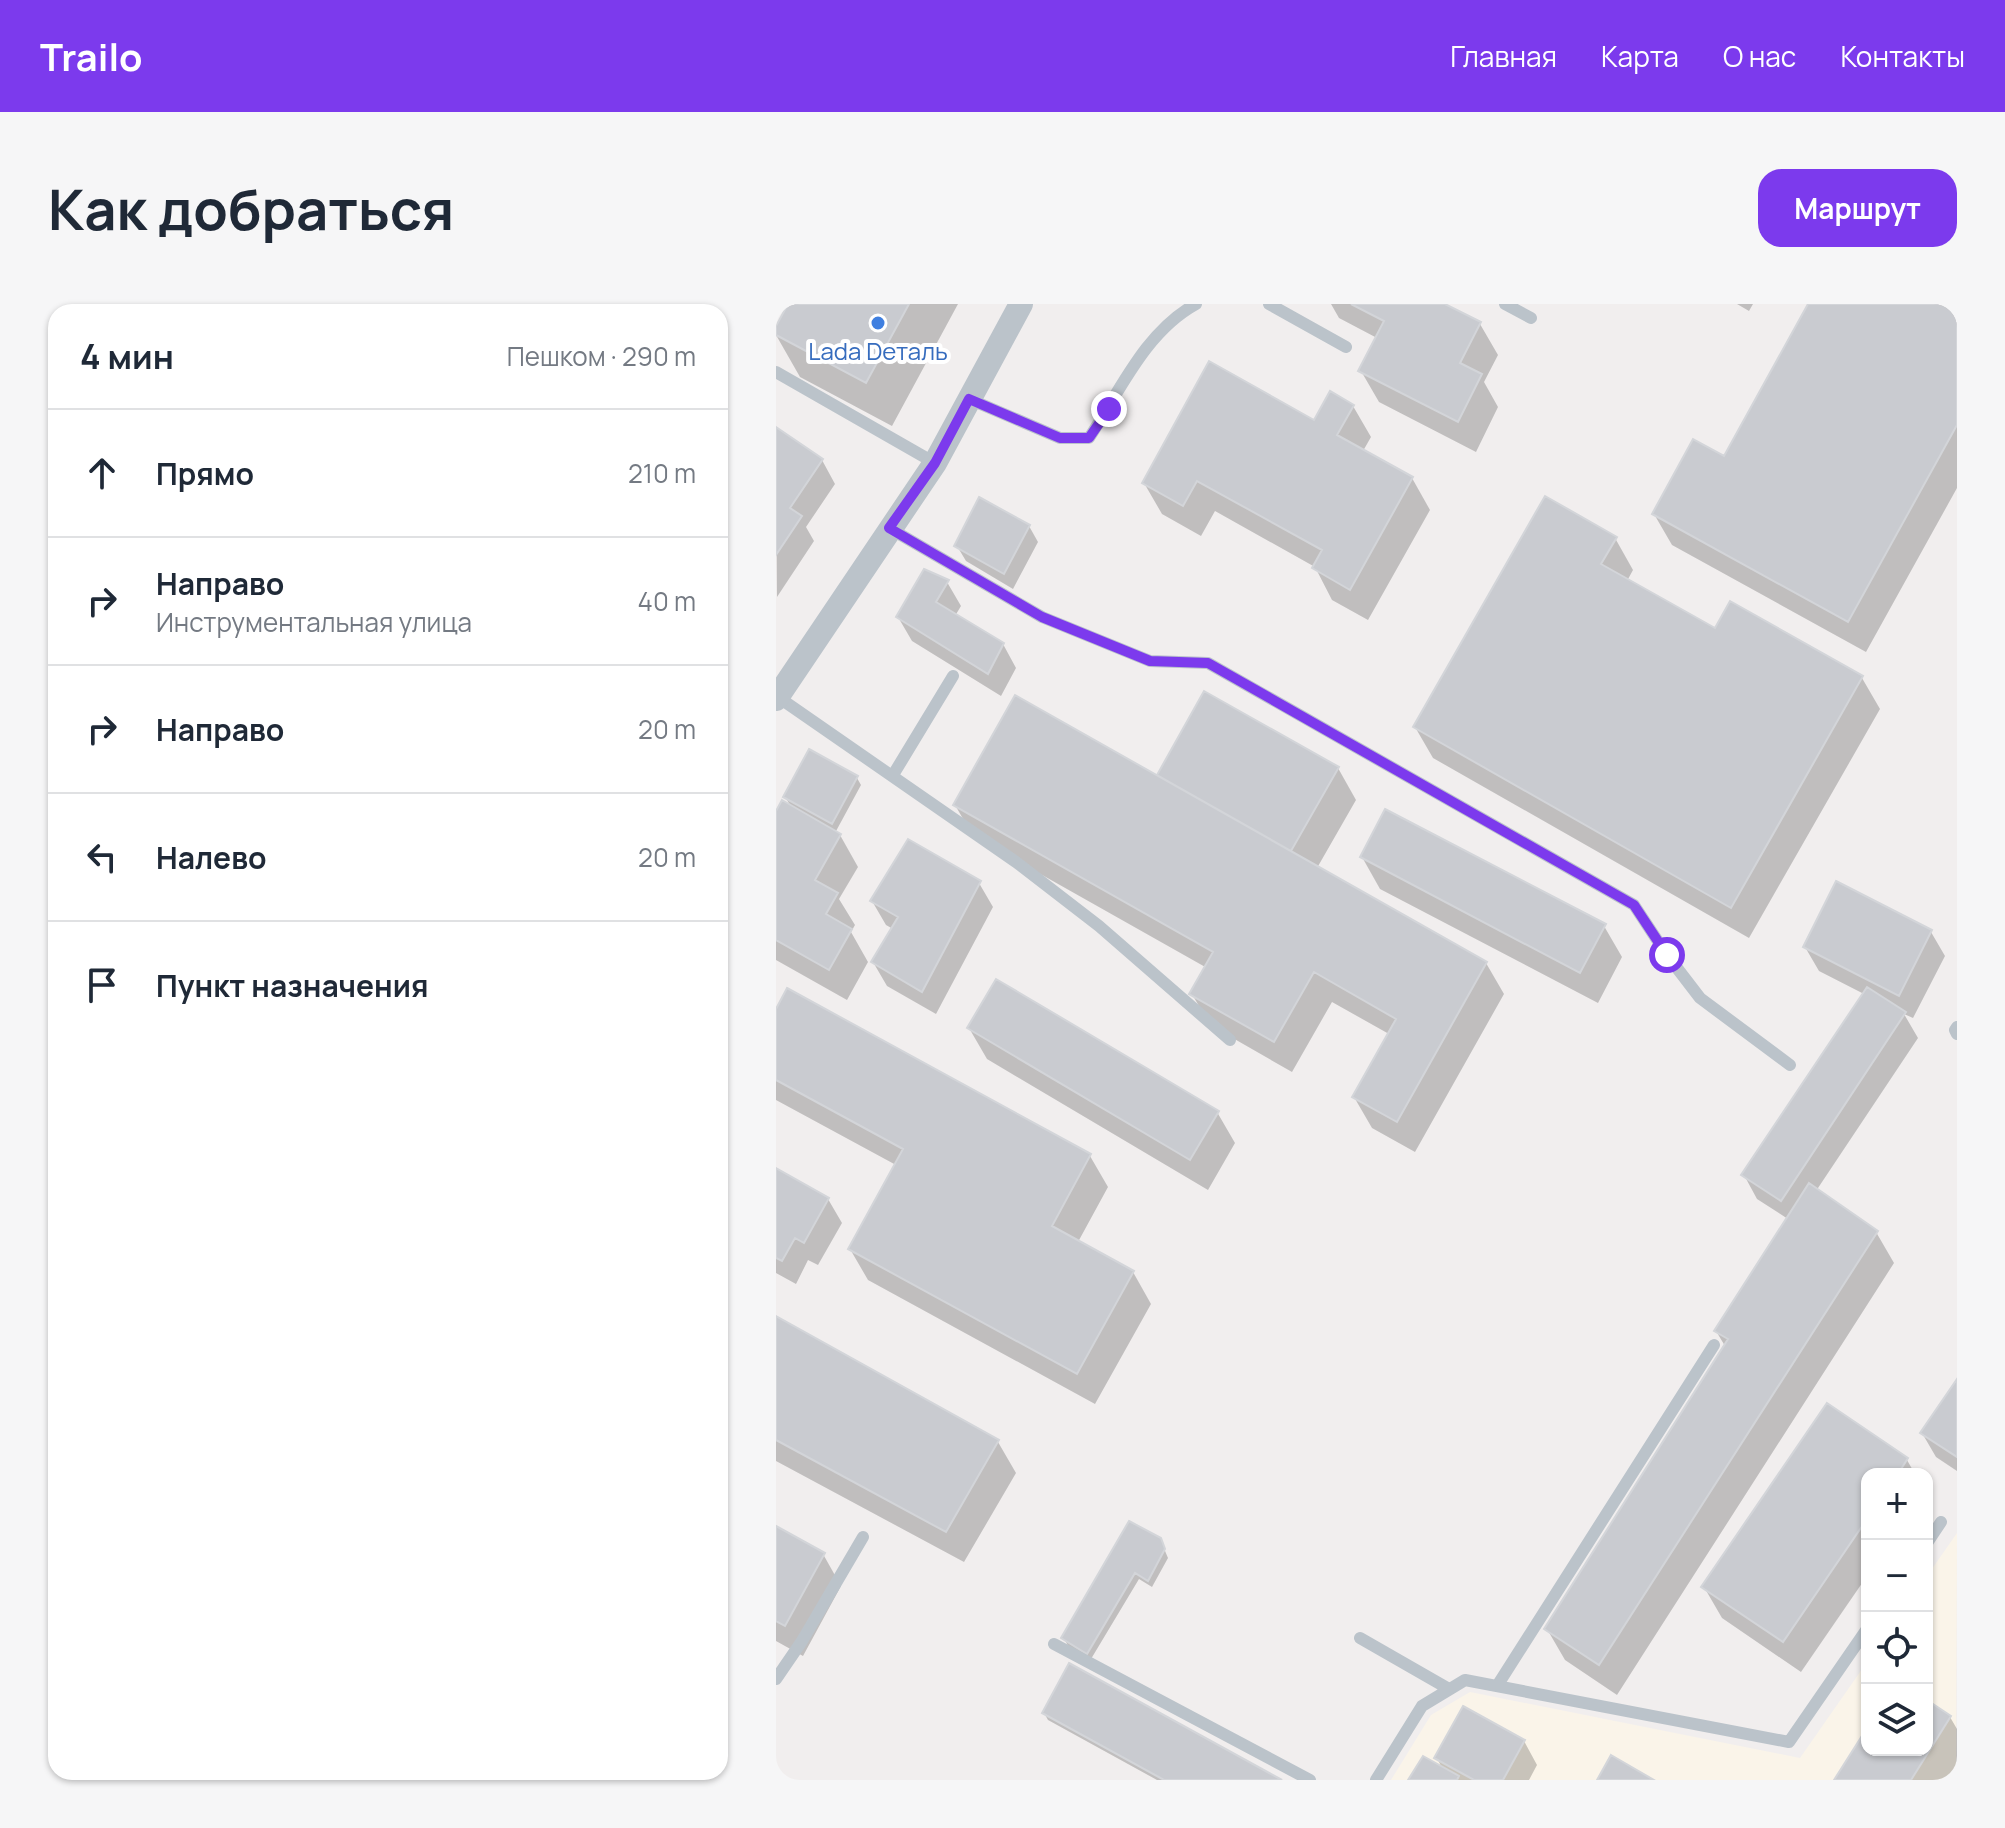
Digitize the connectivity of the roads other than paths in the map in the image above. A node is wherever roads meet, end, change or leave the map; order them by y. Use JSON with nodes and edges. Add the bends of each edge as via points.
{"nodes":[{"id":1,"x":1021,"y":304,"type":"edge"},
{"id":2,"x":1196,"y":304,"type":"edge"},
{"id":3,"x":1269,"y":304,"type":"edge"},
{"id":4,"x":1505,"y":304,"type":"edge"},
{"id":5,"x":1531,"y":318,"type":"dead end"},
{"id":6,"x":1346,"y":347,"type":"dead end"},
{"id":7,"x":776,"y":372,"type":"edge"},
{"id":8,"x":969,"y":399,"type":"junction"},
{"id":9,"x":935,"y":463,"type":"junction"},
{"id":10,"x":889,"y":528,"type":"junction"},
{"id":11,"x":953,"y":676,"type":"dead end"},
{"id":12,"x":779,"y":691,"type":"edge"},
{"id":13,"x":893,"y":775,"type":"junction"},
{"id":14,"x":1957,"y":1027,"type":"edge"},
{"id":15,"x":1957,"y":1034,"type":"edge"},
{"id":16,"x":1230,"y":1040,"type":"dead end"},
{"id":17,"x":1790,"y":1065,"type":"dead end"},
{"id":18,"x":1714,"y":1345,"type":"dead end"},
{"id":19,"x":1941,"y":1522,"type":"dead end"},
{"id":20,"x":863,"y":1537,"type":"dead end"},
{"id":21,"x":1929,"y":1540,"type":"edge"},
{"id":22,"x":1360,"y":1638,"type":"dead end"},
{"id":23,"x":1861,"y":1638,"type":"edge"},
{"id":24,"x":1054,"y":1644,"type":"dead end"},
{"id":25,"x":777,"y":1675,"type":"edge"},
{"id":26,"x":1497,"y":1686,"type":"junction"},
{"id":27,"x":1449,"y":1689,"type":"junction"},
{"id":28,"x":1310,"y":1780,"type":"edge"},
{"id":29,"x":1376,"y":1780,"type":"edge"}],
"edges":[{"from":1,"to":8,"type":"street"},
{"from":2,"to":8,"type":"lane","via":[[1150,341],[1089,438],[1060,438]]},
{"from":3,"to":6,"type":"lane"},
{"from":4,"to":5,"type":"lane"},
{"from":7,"to":9,"type":"lane"},
{"from":8,"to":9,"type":"street"},
{"from":9,"to":10,"type":"street"},
{"from":10,"to":12,"type":"street"},
{"from":10,"to":17,"type":"lane","via":[[1042,617],[1150,661],[1208,663],[1634,905],[1700,998]]},
{"from":11,"to":13,"type":"lane"},
{"from":12,"to":13,"type":"lane"},
{"from":13,"to":16,"type":"lane","via":[[1099,926]]},
{"from":14,"to":15,"type":"lane"},
{"from":18,"to":26,"type":"lane"},
{"from":19,"to":21,"type":"lane"},
{"from":20,"to":25,"type":"lane"},
{"from":22,"to":27,"type":"lane"},
{"from":23,"to":26,"type":"lane","via":[[1789,1742]]},
{"from":24,"to":28,"type":"lane"},
{"from":26,"to":27,"type":"lane","via":[[1465,1680]]},
{"from":27,"to":29,"type":"lane","via":[[1422,1706]]}]}
